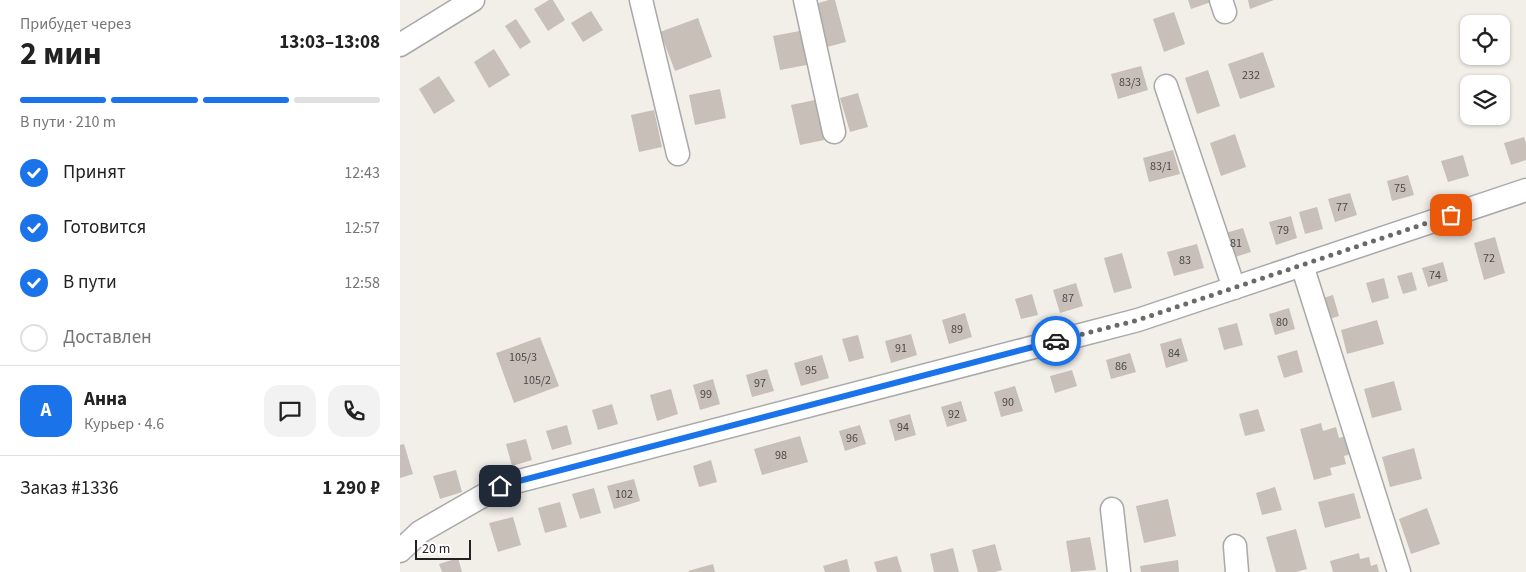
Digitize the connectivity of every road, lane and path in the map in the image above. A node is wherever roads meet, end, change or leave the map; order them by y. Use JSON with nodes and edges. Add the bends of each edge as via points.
{"nodes":[{"id":1,"x":472,"y":0,"type":"edge"},
{"id":2,"x":641,"y":0,"type":"edge"},
{"id":3,"x":805,"y":0,"type":"edge"},
{"id":4,"x":400,"y":44,"type":"edge"},
{"id":5,"x":1166,"y":86,"type":"dead end"},
{"id":6,"x":834,"y":132,"type":"dead end"},
{"id":7,"x":678,"y":154,"type":"dead end"},
{"id":8,"x":1526,"y":190,"type":"edge"},
{"id":9,"x":1302,"y":265,"type":"junction"},
{"id":10,"x":1234,"y":288,"type":"junction"},
{"id":11,"x":1112,"y":509,"type":"dead end"},
{"id":12,"x":1235,"y":546,"type":"dead end"},
{"id":13,"x":400,"y":551,"type":"edge"},
{"id":14,"x":1119,"y":572,"type":"edge"},
{"id":15,"x":1237,"y":572,"type":"edge"},
{"id":16,"x":1399,"y":572,"type":"edge"}],
"edges":[{"from":1,"to":4,"type":"street"},
{"from":2,"to":7,"type":"street"},
{"from":3,"to":6,"type":"street"},
{"from":5,"to":10,"type":"street"},
{"from":8,"to":9,"type":"street"},
{"from":9,"to":10,"type":"street"},
{"from":9,"to":16,"type":"street"},
{"from":10,"to":13,"type":"street","via":[[1138,320],[500,486],[420,532]]},
{"from":11,"to":14,"type":"street"},
{"from":12,"to":15,"type":"street"}]}
